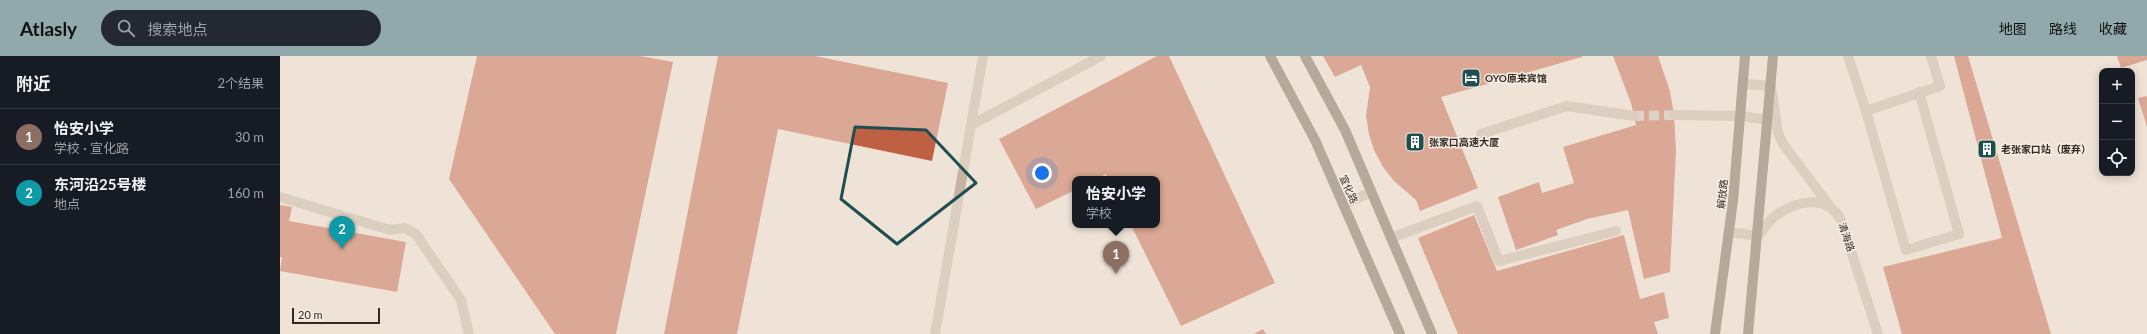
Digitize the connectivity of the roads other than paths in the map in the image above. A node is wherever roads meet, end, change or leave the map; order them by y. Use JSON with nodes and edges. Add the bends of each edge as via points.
{"nodes":[{"id":1,"x":983,"y":56,"type":"edge"},
{"id":2,"x":1101,"y":56,"type":"edge"},
{"id":3,"x":1270,"y":56,"type":"edge"},
{"id":4,"x":1305,"y":56,"type":"edge"},
{"id":5,"x":1745,"y":56,"type":"edge"},
{"id":6,"x":1773,"y":56,"type":"edge"},
{"id":7,"x":1848,"y":56,"type":"edge"},
{"id":8,"x":1931,"y":56,"type":"edge"},
{"id":9,"x":1744,"y":84,"type":"junction"},
{"id":10,"x":1771,"y":86,"type":"junction"},
{"id":11,"x":1919,"y":92,"type":"junction"},
{"id":12,"x":1866,"y":111,"type":"junction"},
{"id":13,"x":1674,"y":114,"type":"tunnel mouth"},
{"id":14,"x":1634,"y":116,"type":"tunnel mouth"},
{"id":15,"x":1741,"y":116,"type":"junction"},
{"id":16,"x":1768,"y":120,"type":"junction"},
{"id":17,"x":971,"y":125,"type":"junction"},
{"id":18,"x":1481,"y":134,"type":"dead end"},
{"id":19,"x":1371,"y":192,"type":"junction"},
{"id":20,"x":280,"y":197,"type":"edge"},
{"id":21,"x":1343,"y":205,"type":"junction"},
{"id":22,"x":1829,"y":205,"type":"junction"},
{"id":23,"x":1616,"y":232,"type":"dead end"},
{"id":24,"x":1729,"y":232,"type":"junction"},
{"id":25,"x":1758,"y":236,"type":"junction"},
{"id":26,"x":1391,"y":238,"type":"junction"},
{"id":27,"x":469,"y":334,"type":"edge"},
{"id":28,"x":935,"y":334,"type":"edge"},
{"id":29,"x":1400,"y":334,"type":"edge"},
{"id":30,"x":1432,"y":334,"type":"edge"},
{"id":31,"x":1716,"y":334,"type":"edge"},
{"id":32,"x":1748,"y":334,"type":"edge"},
{"id":33,"x":1878,"y":334,"type":"edge"}],
"edges":[{"from":1,"to":17,"type":"street"},
{"from":2,"to":17,"type":"street"},
{"from":3,"to":21,"type":"main road","name":"宣化路","via":[[1314,140]]},
{"from":4,"to":19,"type":"main road","name":"宣化路","via":[[1345,130]]},
{"from":5,"to":9,"type":"main road","name":"解放路"},
{"from":6,"to":10,"type":"main road"},
{"from":7,"to":12,"type":"street"},
{"from":8,"to":11,"type":"street","via":[[1940,86]]},
{"from":9,"to":10,"type":"street"},
{"from":9,"to":15,"type":"main road","name":"解放路"},
{"from":10,"to":16,"type":"main road"},
{"from":10,"to":22,"type":"street","name":"清海路","via":[[1778,133],[1783,144]]},
{"from":11,"to":12,"type":"street"},
{"from":11,"to":12,"type":"street","via":[[1959,234],[1906,250]]},
{"from":13,"to":15,"type":"street"},
{"from":14,"to":18,"type":"street","via":[[1567,106]]},
{"from":15,"to":16,"type":"street"},
{"from":15,"to":24,"type":"main road","name":"解放路"},
{"from":16,"to":25,"type":"main road"},
{"from":17,"to":28,"type":"street"},
{"from":19,"to":21,"type":"street"},
{"from":19,"to":26,"type":"main road","name":"宣化路"},
{"from":20,"to":27,"type":"street","via":[[390,230],[405,228],[416,234],[461,300]]},
{"from":21,"to":29,"type":"main road","name":"宣化路"},
{"from":22,"to":25,"type":"street","via":[[1801,204],[1785,209],[1773,218]]},
{"from":22,"to":33,"type":"street","name":"清海路","via":[[1837,211],[1841,220]]},
{"from":23,"to":26,"type":"street","via":[[1499,261],[1477,206]]},
{"from":24,"to":25,"type":"street"},
{"from":24,"to":31,"type":"main road","name":"解放路"},
{"from":25,"to":32,"type":"main road"},
{"from":26,"to":30,"type":"main road","name":"宣化路"}]}
